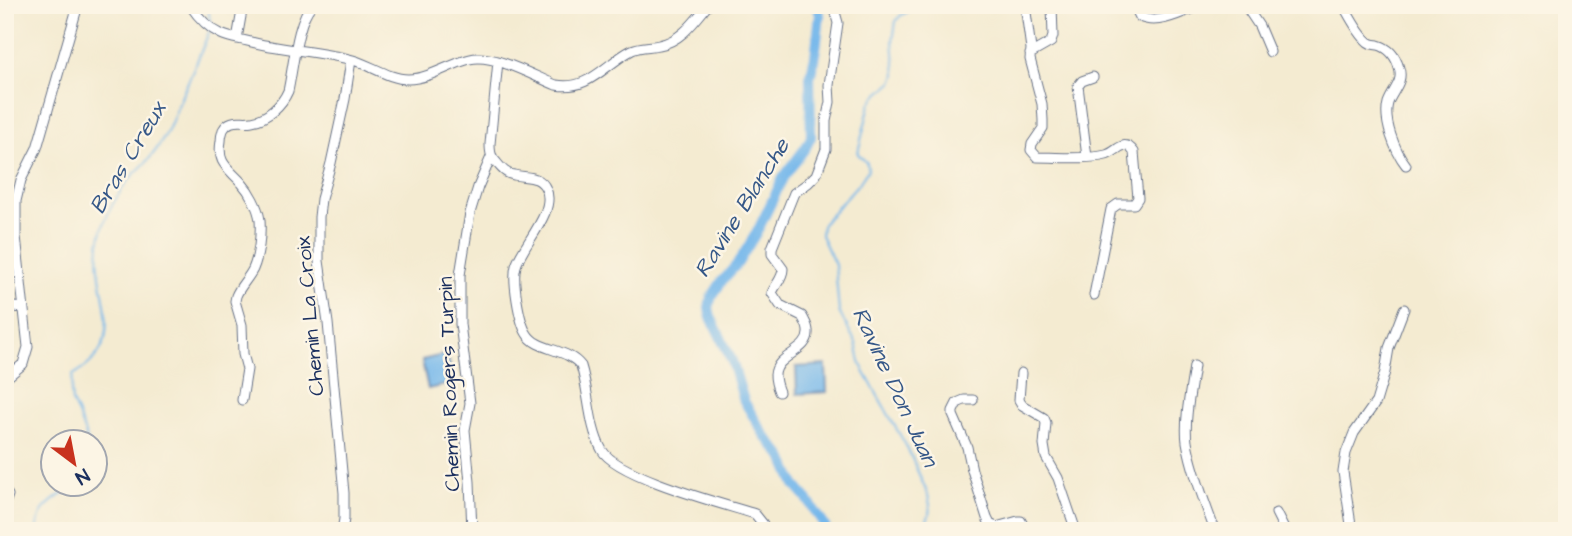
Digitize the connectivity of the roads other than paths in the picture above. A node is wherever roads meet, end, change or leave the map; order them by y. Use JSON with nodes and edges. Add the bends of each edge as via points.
{"nodes":[{"id":1,"x":78,"y":5,"type":"edge"},
{"id":2,"x":190,"y":5,"type":"edge"},
{"id":3,"x":243,"y":5,"type":"edge"},
{"id":4,"x":312,"y":5,"type":"edge"},
{"id":5,"x":708,"y":5,"type":"edge"},
{"id":6,"x":833,"y":5,"type":"edge"},
{"id":7,"x":1025,"y":5,"type":"edge"},
{"id":8,"x":1052,"y":5,"type":"edge"},
{"id":9,"x":1134,"y":5,"type":"edge"},
{"id":10,"x":1201,"y":5,"type":"edge"},
{"id":11,"x":1245,"y":5,"type":"edge"},
{"id":12,"x":1343,"y":5,"type":"edge"},
{"id":13,"x":237,"y":38,"type":"junction"},
{"id":14,"x":296,"y":50,"type":"junction"},
{"id":15,"x":1270,"y":52,"type":"dead end"},
{"id":16,"x":1030,"y":54,"type":"junction"},
{"id":17,"x":351,"y":60,"type":"junction"},
{"id":18,"x":498,"y":61,"type":"junction"},
{"id":19,"x":1093,"y":77,"type":"dead end"},
{"id":20,"x":491,"y":157,"type":"junction"},
{"id":21,"x":1087,"y":157,"type":"junction"},
{"id":22,"x":1406,"y":165,"type":"dead end"},
{"id":23,"x":1094,"y":295,"type":"dead end"},
{"id":24,"x":5,"y":306,"type":"edge"},
{"id":25,"x":23,"y":308,"type":"junction"},
{"id":26,"x":1404,"y":310,"type":"dead end"},
{"id":27,"x":1194,"y":366,"type":"dead end"},
{"id":28,"x":1021,"y":373,"type":"dead end"},
{"id":29,"x":7,"y":378,"type":"edge"},
{"id":30,"x":779,"y":392,"type":"dead end"},
{"id":31,"x":242,"y":400,"type":"dead end"},
{"id":32,"x":973,"y":400,"type":"dead end"},
{"id":33,"x":1276,"y":513,"type":"dead end"},
{"id":34,"x":342,"y":531,"type":"edge"},
{"id":35,"x":472,"y":531,"type":"edge"},
{"id":36,"x":765,"y":531,"type":"edge"},
{"id":37,"x":1026,"y":531,"type":"edge"},
{"id":38,"x":1076,"y":531,"type":"edge"},
{"id":39,"x":1215,"y":531,"type":"edge"},
{"id":40,"x":1285,"y":531,"type":"edge"},
{"id":41,"x":1352,"y":531,"type":"edge"}],
"edges":[{"from":1,"to":25,"type":"street","via":[[37,148],[16,201]]},
{"from":2,"to":13,"type":"street","via":[[205,23]]},
{"from":3,"to":13,"type":"street"},
{"from":4,"to":14,"type":"street","via":[[303,17]]},
{"from":5,"to":18,"type":"street","via":[[674,40],[634,48],[578,85],[556,85]]},
{"from":6,"to":30,"type":"street","via":[[838,23],[825,149],[816,175],[794,193],[772,248],[783,274],[772,293],[780,305],[802,316],[808,330],[804,344],[777,367]]},
{"from":7,"to":16,"type":"street"},
{"from":8,"to":16,"type":"street","via":[[1051,42]]},
{"from":9,"to":10,"type":"street","via":[[1140,17],[1149,20]]},
{"from":11,"to":15,"type":"street"},
{"from":12,"to":22,"type":"street","via":[[1366,40],[1388,50],[1400,69],[1387,111],[1394,147]]},
{"from":13,"to":14,"type":"street"},
{"from":14,"to":17,"type":"street"},
{"from":14,"to":31,"type":"street","via":[[281,104],[258,120],[228,125],[219,152],[223,164],[249,193],[260,223],[257,256],[235,301],[247,369]]},
{"from":16,"to":21,"type":"street","via":[[1044,120],[1031,150],[1037,157]]},
{"from":17,"to":18,"type":"street","via":[[406,79],[470,59]]},
{"from":17,"to":34,"type":"street","name":"Chemin La Croix","via":[[318,217],[344,493]]},
{"from":18,"to":20,"type":"street"},
{"from":19,"to":21,"type":"street","via":[[1078,86]]},
{"from":20,"to":35,"type":"street","name":"Chemin Rogers Turpin","via":[[470,213],[460,275],[460,324],[470,403],[465,430]]},
{"from":20,"to":36,"type":"street","via":[[504,171],[536,178],[546,187],[547,207],[516,266],[514,283],[522,324],[533,341],[574,358],[581,366],[603,452],[644,478],[755,514]]},
{"from":21,"to":23,"type":"street","via":[[1130,147],[1138,198],[1134,204],[1111,209]]},
{"from":24,"to":25,"type":"street"},
{"from":25,"to":29,"type":"street","via":[[28,347],[23,364]]},
{"from":26,"to":41,"type":"street","via":[[1376,402],[1346,453],[1343,472]]},
{"from":27,"to":39,"type":"street","via":[[1187,440]]},
{"from":28,"to":38,"type":"street","via":[[1019,400],[1044,418],[1046,457]]},
{"from":32,"to":37,"type":"street","via":[[957,403],[953,415],[990,524],[996,527],[1021,521]]},
{"from":33,"to":40,"type":"street"}]}
